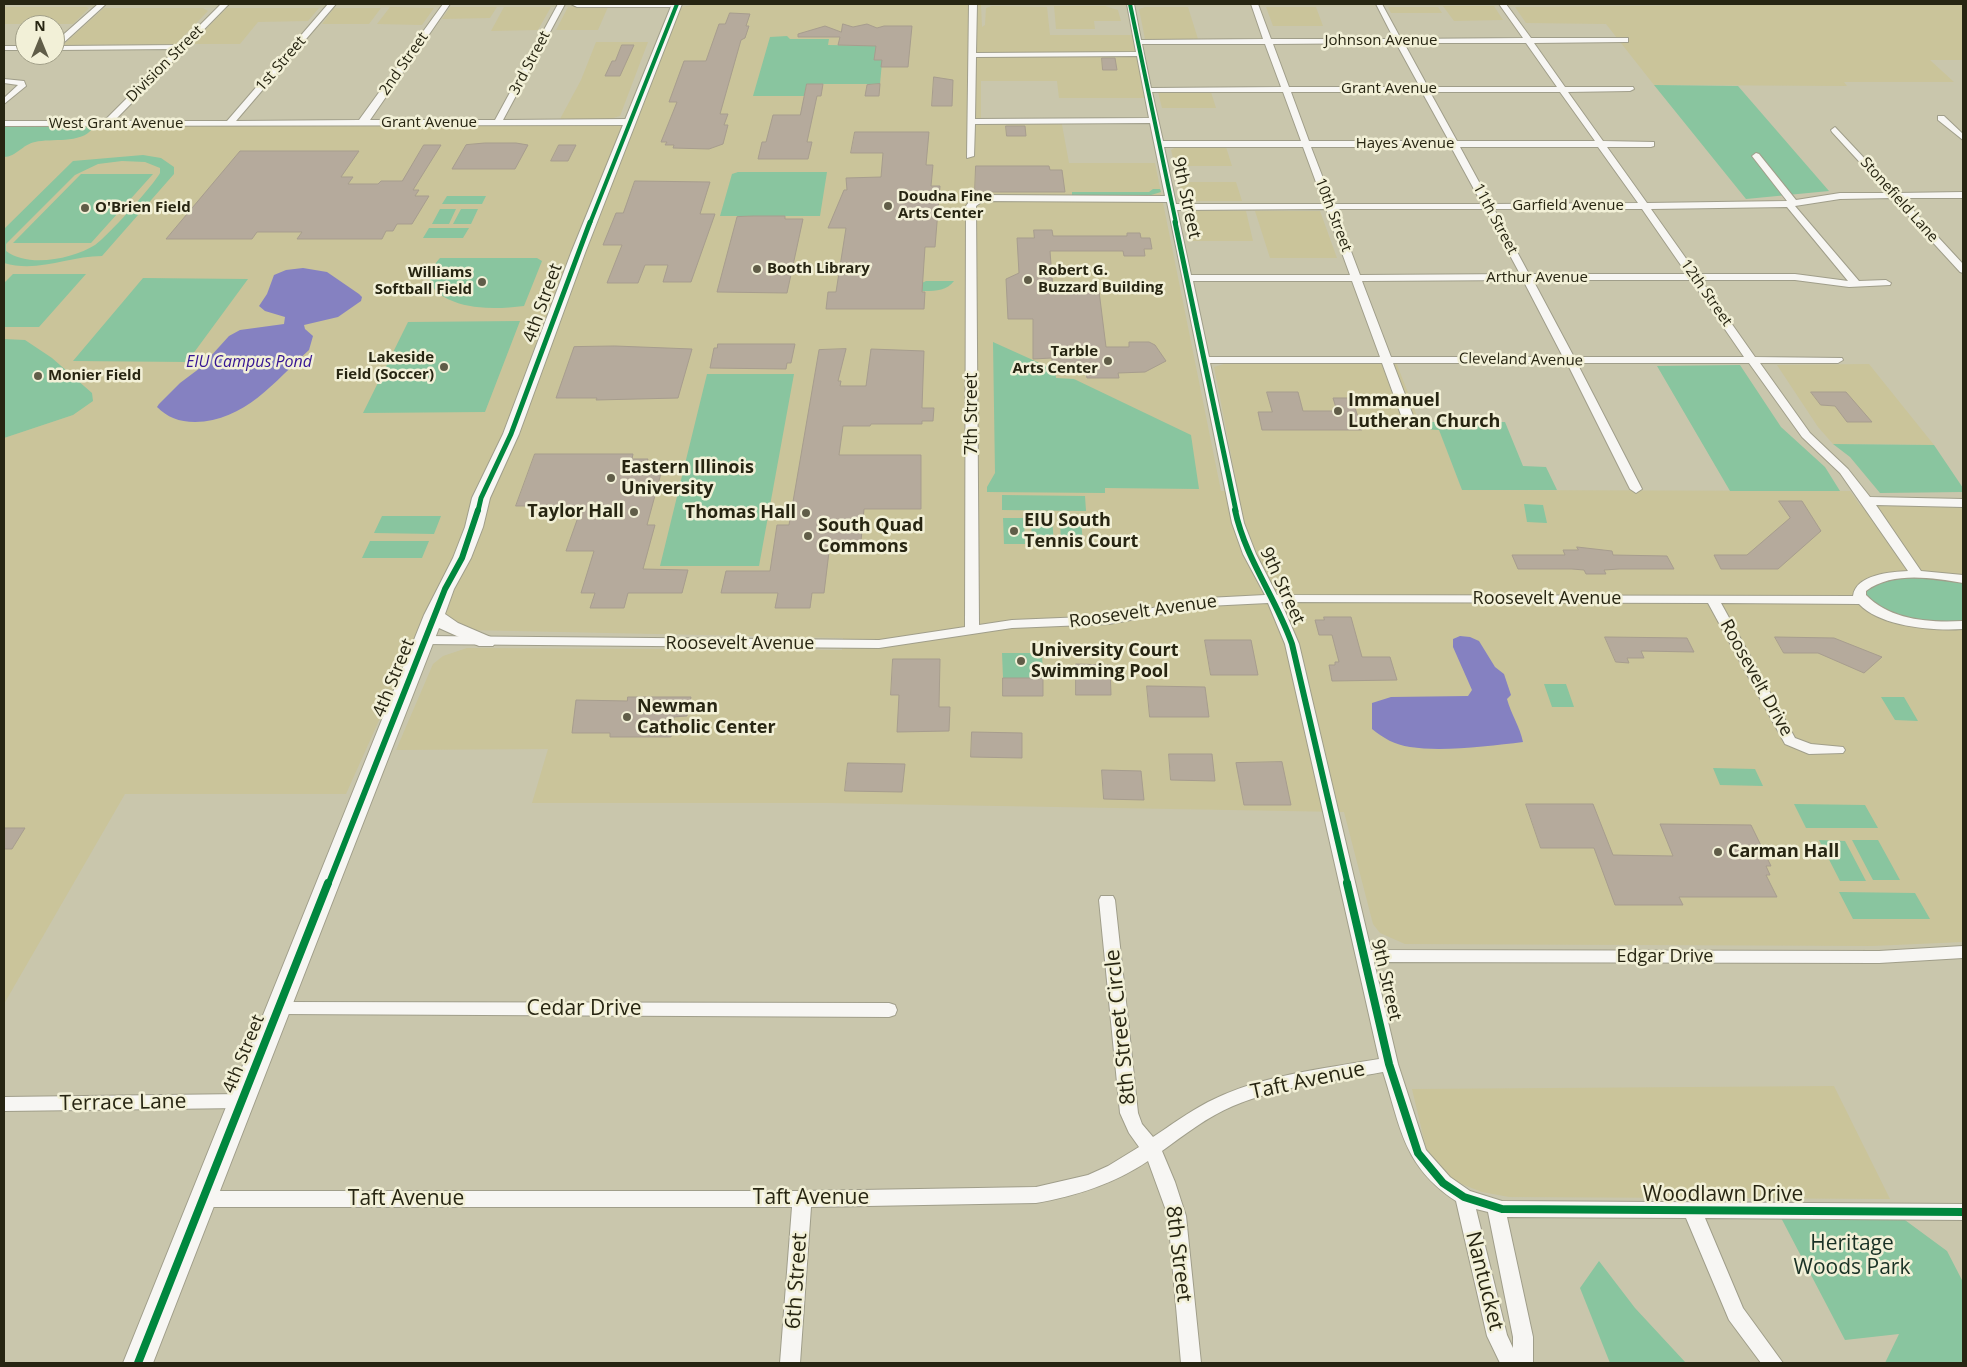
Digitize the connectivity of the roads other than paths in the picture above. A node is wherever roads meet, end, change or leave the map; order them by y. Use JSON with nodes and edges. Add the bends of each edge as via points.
{"nodes":[{"id":1,"x":102,"y":4,"type":"edge"},
{"id":2,"x":225,"y":4,"type":"edge"},
{"id":3,"x":332,"y":4,"type":"edge"},
{"id":4,"x":446,"y":4,"type":"edge"},
{"id":5,"x":562,"y":4,"type":"edge"},
{"id":6,"x":577,"y":4,"type":"edge"},
{"id":7,"x":670,"y":4,"type":"edge"},
{"id":8,"x":677,"y":4,"type":"edge"},
{"id":9,"x":973,"y":4,"type":"edge"},
{"id":10,"x":1130,"y":4,"type":"edge"},
{"id":11,"x":1254,"y":4,"type":"edge"},
{"id":12,"x":1379,"y":4,"type":"edge"},
{"id":13,"x":1503,"y":4,"type":"edge"},
{"id":14,"x":65,"y":38,"type":"edge"},
{"id":15,"x":1529,"y":40,"type":"junction"},
{"id":16,"x":1625,"y":40,"type":"dead end"},
{"id":17,"x":1268,"y":41,"type":"junction"},
{"id":18,"x":1399,"y":41,"type":"junction"},
{"id":19,"x":65,"y":47,"type":"edge"},
{"id":20,"x":182,"y":47,"type":"junction"},
{"id":21,"x":1139,"y":48,"type":"junction"},
{"id":22,"x":973,"y":55,"type":"junction"},
{"id":23,"x":4,"y":81,"type":"edge"},
{"id":24,"x":1425,"y":89,"type":"junction"},
{"id":25,"x":1563,"y":89,"type":"junction"},
{"id":26,"x":1630,"y":89,"type":"dead end"},
{"id":27,"x":1148,"y":90,"type":"junction"},
{"id":28,"x":1286,"y":90,"type":"junction"},
{"id":29,"x":4,"y":102,"type":"edge"},
{"id":30,"x":1941,"y":118,"type":"dead end"},
{"id":31,"x":1154,"y":120,"type":"junction"},
{"id":32,"x":498,"y":122,"type":"junction"},
{"id":33,"x":630,"y":122,"type":"junction"},
{"id":34,"x":971,"y":122,"type":"junction"},
{"id":35,"x":361,"y":123,"type":"junction"},
{"id":36,"x":4,"y":124,"type":"edge"},
{"id":37,"x":106,"y":124,"type":"junction"},
{"id":38,"x":229,"y":124,"type":"junction"},
{"id":39,"x":1836,"y":130,"type":"dead end"},
{"id":40,"x":1963,"y":138,"type":"edge"},
{"id":41,"x":1159,"y":144,"type":"junction"},
{"id":42,"x":1307,"y":144,"type":"junction"},
{"id":43,"x":1454,"y":144,"type":"junction"},
{"id":44,"x":1602,"y":144,"type":"junction"},
{"id":45,"x":1651,"y":144,"type":"dead end"},
{"id":46,"x":970,"y":156,"type":"dead end"},
{"id":47,"x":1756,"y":156,"type":"dead end"},
{"id":48,"x":1893,"y":195,"type":"junction"},
{"id":49,"x":1963,"y":195,"type":"edge"},
{"id":50,"x":1172,"y":203,"type":"junction"},
{"id":51,"x":1791,"y":204,"type":"junction"},
{"id":52,"x":1330,"y":206,"type":"junction"},
{"id":53,"x":1488,"y":206,"type":"junction"},
{"id":54,"x":1646,"y":206,"type":"junction"},
{"id":55,"x":1963,"y":270,"type":"edge"},
{"id":56,"x":1188,"y":278,"type":"junction"},
{"id":57,"x":1357,"y":278,"type":"junction"},
{"id":58,"x":1526,"y":278,"type":"junction"},
{"id":59,"x":1696,"y":278,"type":"junction"},
{"id":60,"x":1886,"y":283,"type":"dead end"},
{"id":61,"x":1856,"y":284,"type":"junction"},
{"id":62,"x":1204,"y":360,"type":"junction"},
{"id":63,"x":1387,"y":360,"type":"junction"},
{"id":64,"x":1752,"y":360,"type":"junction"},
{"id":65,"x":1838,"y":360,"type":"dead end"},
{"id":66,"x":1571,"y":361,"type":"junction"},
{"id":67,"x":1411,"y":426,"type":"dead end"},
{"id":68,"x":1636,"y":489,"type":"dead end"},
{"id":69,"x":1867,"y":501,"type":"junction"},
{"id":70,"x":1963,"y":503,"type":"edge"},
{"id":71,"x":1917,"y":574,"type":"junction"},
{"id":72,"x":1963,"y":579,"type":"edge"},
{"id":73,"x":1273,"y":599,"type":"junction"},
{"id":74,"x":1712,"y":600,"type":"junction"},
{"id":75,"x":1862,"y":600,"type":"junction"},
{"id":76,"x":434,"y":615,"type":"junction"},
{"id":77,"x":1959,"y":625,"type":"edge"},
{"id":78,"x":972,"y":629,"type":"junction"},
{"id":79,"x":1963,"y":638,"type":"edge"},
{"id":80,"x":424,"y":640,"type":"junction"},
{"id":81,"x":486,"y":642,"type":"junction"},
{"id":82,"x":1838,"y":750,"type":"dead end"},
{"id":83,"x":1107,"y":900,"type":"dead end"},
{"id":84,"x":1963,"y":952,"type":"edge"},
{"id":85,"x":1366,"y":956,"type":"junction"},
{"id":86,"x":279,"y":1008,"type":"junction"},
{"id":87,"x":889,"y":1010,"type":"dead end"},
{"id":88,"x":1389,"y":1064,"type":"junction"},
{"id":89,"x":242,"y":1101,"type":"junction"},
{"id":90,"x":4,"y":1104,"type":"edge"},
{"id":91,"x":1151,"y":1148,"type":"junction"},
{"id":92,"x":1464,"y":1197,"type":"junction"},
{"id":93,"x":802,"y":1198,"type":"junction"},
{"id":94,"x":203,"y":1199,"type":"junction"},
{"id":95,"x":1490,"y":1206,"type":"junction"},
{"id":96,"x":1692,"y":1211,"type":"junction"},
{"id":97,"x":1963,"y":1212,"type":"edge"},
{"id":98,"x":138,"y":1363,"type":"edge"},
{"id":99,"x":790,"y":1363,"type":"edge"},
{"id":100,"x":1190,"y":1363,"type":"edge"},
{"id":101,"x":1510,"y":1363,"type":"edge"},
{"id":102,"x":1523,"y":1363,"type":"edge"},
{"id":103,"x":1773,"y":1363,"type":"edge"}],
"edges":[{"from":1,"to":14,"type":"street"},
{"from":2,"to":20,"type":"street","name":"Division Street"},
{"from":3,"to":38,"type":"street","name":"1st Street"},
{"from":4,"to":35,"type":"street","name":"2nd Street"},
{"from":5,"to":32,"type":"street","name":"3rd Street"},
{"from":6,"to":7,"type":"main road"},
{"from":8,"to":33,"type":"street","name":"4th Street"},
{"from":9,"to":22,"type":"street"},
{"from":10,"to":21,"type":"street","name":"9th Street"},
{"from":11,"to":17,"type":"street","name":"10th Street"},
{"from":12,"to":18,"type":"street","name":"11th Street"},
{"from":13,"to":15,"type":"street","name":"12th Street"},
{"from":15,"to":16,"type":"street","name":"Johnson Avenue"},
{"from":15,"to":18,"type":"street","name":"Johnson Avenue"},
{"from":15,"to":25,"type":"street","name":"12th Street"},
{"from":17,"to":18,"type":"street","name":"Johnson Avenue"},
{"from":17,"to":21,"type":"street","name":"Johnson Avenue"},
{"from":17,"to":28,"type":"street","name":"10th Street"},
{"from":18,"to":24,"type":"street","name":"11th Street"},
{"from":19,"to":20,"type":"street"},
{"from":20,"to":37,"type":"street","name":"Division Street"},
{"from":21,"to":22,"type":"street","name":"Johnson Avenue"},
{"from":21,"to":27,"type":"street","name":"9th Street"},
{"from":22,"to":34,"type":"street"},
{"from":23,"to":29,"type":"street","via":[[16,81],[22,86]]},
{"from":24,"to":25,"type":"street","name":"Grant Avenue"},
{"from":24,"to":28,"type":"street","name":"Grant Avenue"},
{"from":24,"to":43,"type":"street","name":"11th Street"},
{"from":25,"to":26,"type":"street","name":"Grant Avenue"},
{"from":25,"to":44,"type":"street","name":"12th Street"},
{"from":27,"to":28,"type":"street","name":"Grant Avenue"},
{"from":27,"to":31,"type":"street","name":"9th Street"},
{"from":28,"to":42,"type":"street","name":"10th Street"},
{"from":30,"to":40,"type":"street"},
{"from":31,"to":34,"type":"street"},
{"from":31,"to":41,"type":"street","name":"9th Street"},
{"from":32,"to":33,"type":"street","name":"Grant Avenue"},
{"from":32,"to":35,"type":"street","name":"Grant Avenue"},
{"from":33,"to":76,"type":"street","name":"4th Street","via":[[578,251],[511,434],[481,498],[474,528]]},
{"from":34,"to":46,"type":"street"},
{"from":35,"to":38,"type":"street","name":"Grant Avenue"},
{"from":36,"to":37,"type":"street","name":"West Grant Avenue"},
{"from":37,"to":38,"type":"street","name":"West Grant Avenue"},
{"from":39,"to":48,"type":"street","name":"Stonefield Lane"},
{"from":41,"to":42,"type":"street","name":"Hayes Avenue"},
{"from":41,"to":50,"type":"street","name":"9th Street"},
{"from":42,"to":43,"type":"street","name":"Hayes Avenue"},
{"from":42,"to":52,"type":"street","name":"10th Street"},
{"from":43,"to":44,"type":"street","name":"Hayes Avenue"},
{"from":43,"to":53,"type":"street","name":"11th Street"},
{"from":44,"to":45,"type":"street","name":"Hayes Avenue"},
{"from":44,"to":54,"type":"street","name":"12th Street"},
{"from":47,"to":51,"type":"street"},
{"from":48,"to":49,"type":"street","name":"Garfield Avenue"},
{"from":48,"to":51,"type":"street","name":"Garfield Avenue","via":[[1840,196]]},
{"from":48,"to":55,"type":"street","name":"Stonefield Lane"},
{"from":50,"to":52,"type":"street","name":"Garfield Avenue"},
{"from":50,"to":56,"type":"street","name":"9th Street"},
{"from":50,"to":78,"type":"street","name":"7th Street","via":[[993,198],[974,201],[971,206]]},
{"from":51,"to":54,"type":"street","name":"Garfield Avenue"},
{"from":51,"to":61,"type":"street"},
{"from":52,"to":53,"type":"street","name":"Garfield Avenue"},
{"from":52,"to":57,"type":"street","name":"10th Street"},
{"from":53,"to":54,"type":"street","name":"Garfield Avenue"},
{"from":53,"to":58,"type":"street","name":"11th Street"},
{"from":54,"to":59,"type":"street","name":"12th Street"},
{"from":56,"to":57,"type":"street","name":"Arthur Avenue"},
{"from":56,"to":62,"type":"street","name":"9th Street"},
{"from":57,"to":58,"type":"street","name":"Arthur Avenue"},
{"from":57,"to":63,"type":"street","name":"10th Street"},
{"from":58,"to":59,"type":"street","name":"Arthur Avenue"},
{"from":58,"to":66,"type":"street","name":"11th Street"},
{"from":59,"to":61,"type":"street","name":"Arthur Avenue","via":[[1795,277]]},
{"from":59,"to":64,"type":"street","name":"12th Street"},
{"from":60,"to":61,"type":"street","name":"Arthur Avenue"},
{"from":62,"to":63,"type":"street","name":"Cleveland Avenue"},
{"from":62,"to":73,"type":"street","name":"9th Street","via":[[1238,523]]},
{"from":63,"to":66,"type":"street","name":"Cleveland Avenue"},
{"from":63,"to":67,"type":"street","name":"10th Street"},
{"from":64,"to":65,"type":"street","name":"Cleveland Avenue"},
{"from":64,"to":66,"type":"street","name":"Cleveland Avenue"},
{"from":64,"to":69,"type":"street","name":"12th Street","via":[[1806,435],[1844,471]]},
{"from":66,"to":68,"type":"street","name":"11th Street"},
{"from":69,"to":70,"type":"street"},
{"from":69,"to":71,"type":"street","name":"12th Street"},
{"from":71,"to":72,"type":"street"},
{"from":71,"to":75,"type":"street","via":[[1897,575],[1865,584],[1860,590]]},
{"from":73,"to":74,"type":"street","name":"Roosevelt Avenue"},
{"from":73,"to":78,"type":"street","name":"Roosevelt Avenue","via":[[1192,604],[1096,622],[1012,624]]},
{"from":73,"to":85,"type":"street","name":"9th Street","via":[[1295,655],[1336,841]]},
{"from":74,"to":75,"type":"street","name":"Roosevelt Avenue"},
{"from":74,"to":82,"type":"street","name":"Roosevelt Drive","via":[[1790,741],[1809,749]]},
{"from":75,"to":77,"type":"street","via":[[1897,618]]},
{"from":76,"to":80,"type":"street","name":"4th Street"},
{"from":76,"to":81,"type":"street","via":[[451,627]]},
{"from":77,"to":79,"type":"street"},
{"from":78,"to":81,"type":"street","name":"Roosevelt Avenue","via":[[874,644]]},
{"from":80,"to":81,"type":"street","name":"Roosevelt Avenue"},
{"from":80,"to":86,"type":"street","name":"4th Street"},
{"from":83,"to":91,"type":"street","name":"8th Street Circle","via":[[1129,1113],[1135,1128]]},
{"from":84,"to":85,"type":"street","name":"Edgar Drive","via":[[1879,957]]},
{"from":85,"to":88,"type":"street","name":"9th Street"},
{"from":86,"to":87,"type":"street","name":"Cedar Drive"},
{"from":86,"to":89,"type":"street","name":"4th Street"},
{"from":88,"to":91,"type":"street","name":"Taft Avenue","via":[[1262,1088],[1192,1119]]},
{"from":88,"to":92,"type":"street","name":"9th Street","via":[[1418,1152],[1443,1183]]},
{"from":89,"to":90,"type":"street","name":"Terrace Lane"},
{"from":89,"to":94,"type":"street","name":"4th Street"},
{"from":91,"to":93,"type":"street","name":"Taft Avenue","via":[[1124,1167],[1097,1180],[1069,1190],[1036,1196]]},
{"from":91,"to":100,"type":"street","name":"8th Street","via":[[1177,1216]]},
{"from":92,"to":95,"type":"street","name":"9th Street"},
{"from":92,"to":101,"type":"street","name":"Nantucket","via":[[1496,1336]]},
{"from":93,"to":94,"type":"street","name":"Taft Avenue"},
{"from":93,"to":99,"type":"street","name":"6th Street"},
{"from":94,"to":98,"type":"street","name":"4th Street"},
{"from":95,"to":96,"type":"street","name":"Woodlawn Drive","via":[[1518,1210]]},
{"from":95,"to":102,"type":"street","name":"Nantucket","via":[[1523,1337]]},
{"from":96,"to":97,"type":"street","name":"Woodlawn Drive"},
{"from":96,"to":103,"type":"street","via":[[1736,1314]]}]}
